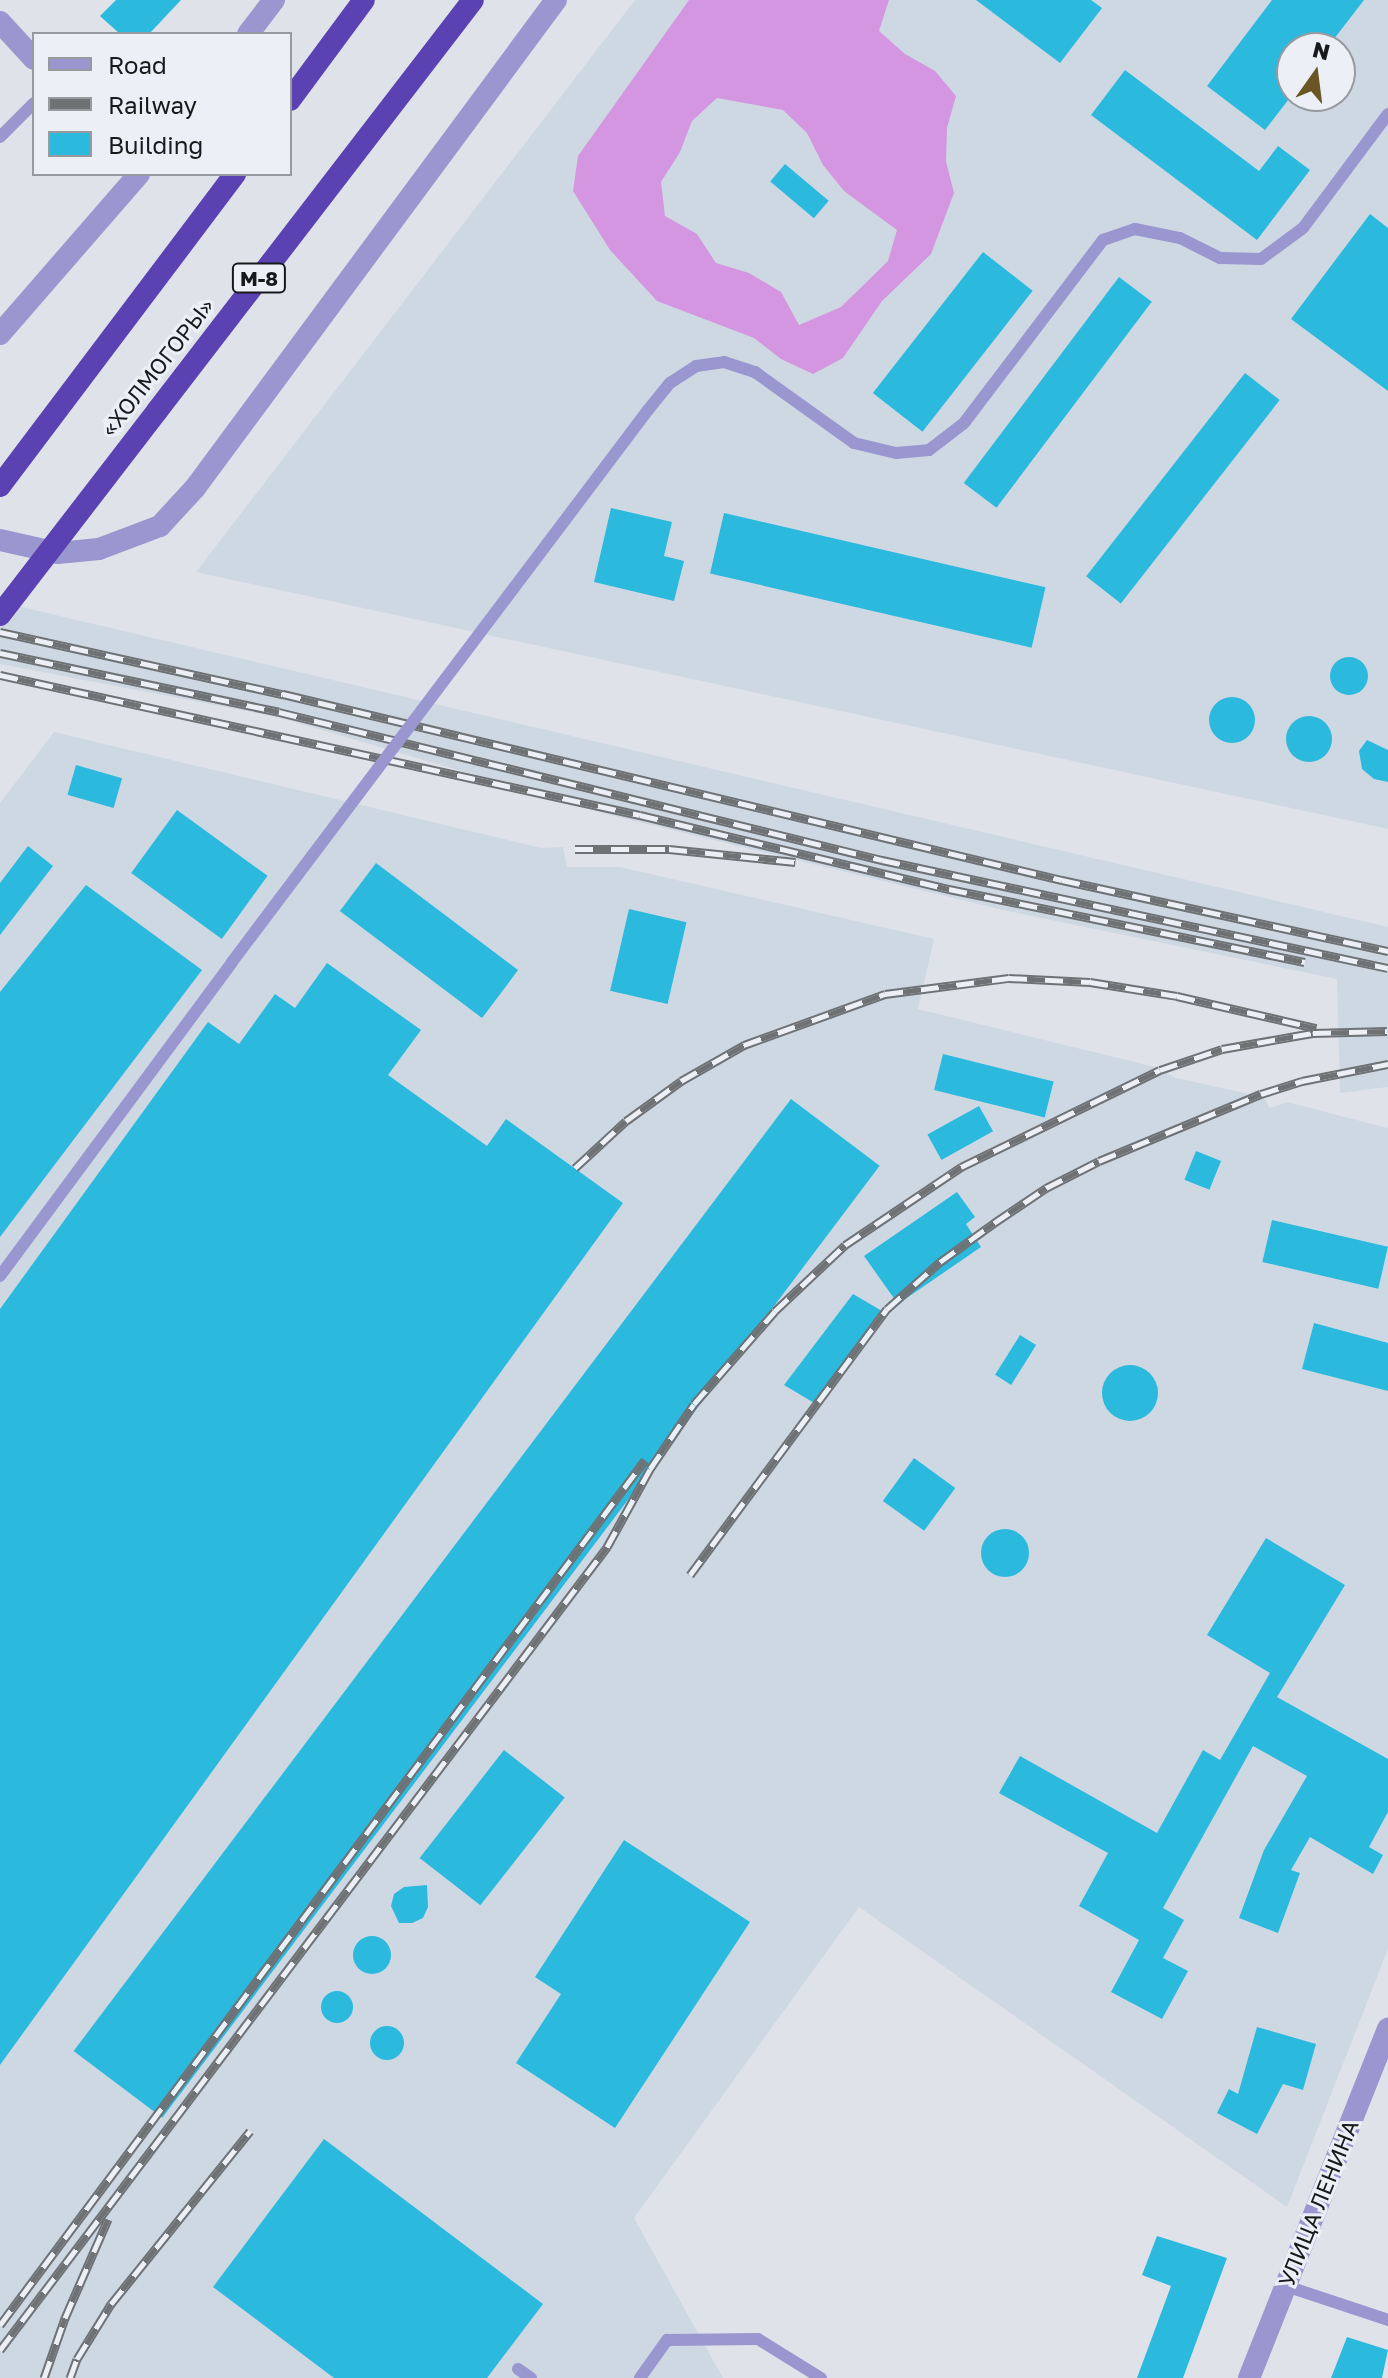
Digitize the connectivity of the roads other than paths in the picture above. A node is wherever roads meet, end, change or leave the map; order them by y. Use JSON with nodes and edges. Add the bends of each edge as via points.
{"nodes":[{"id":1,"x":274,"y":0,"type":"edge"},
{"id":2,"x":364,"y":0,"type":"edge"},
{"id":3,"x":473,"y":0,"type":"edge"},
{"id":4,"x":556,"y":0,"type":"edge"},
{"id":5,"x":0,"y":22,"type":"edge"},
{"id":6,"x":250,"y":32,"type":"edge"},
{"id":7,"x":32,"y":57,"type":"edge"},
{"id":8,"x":292,"y":97,"type":"edge"},
{"id":9,"x":32,"y":105,"type":"edge"},
{"id":10,"x":1388,"y":114,"type":"edge"},
{"id":11,"x":0,"y":137,"type":"edge"},
{"id":12,"x":137,"y":176,"type":"edge"},
{"id":13,"x":234,"y":176,"type":"edge"},
{"id":14,"x":0,"y":334,"type":"edge"},
{"id":15,"x":0,"y":486,"type":"edge"},
{"id":16,"x":0,"y":540,"type":"edge"},
{"id":17,"x":0,"y":615,"type":"edge"},
{"id":18,"x":0,"y":1276,"type":"edge"},
{"id":19,"x":1388,"y":2029,"type":"edge"},
{"id":20,"x":1286,"y":2286,"type":"junction"},
{"id":21,"x":1388,"y":2320,"type":"edge"},
{"id":22,"x":518,"y":2369,"type":"dead end"},
{"id":23,"x":531,"y":2378,"type":"edge"},
{"id":24,"x":640,"y":2378,"type":"edge"},
{"id":25,"x":821,"y":2378,"type":"edge"},
{"id":26,"x":1249,"y":2378,"type":"edge"}],
"edges":[{"from":1,"to":6,"type":"street"},
{"from":2,"to":8,"type":"highway"},
{"from":3,"to":17,"type":"highway","name":"«ХОЛМОГОРЫ»","number":"М-8","bridge":true},
{"from":4,"to":16,"type":"street","via":[[195,488],[160,526],[99,549],[58,553]]},
{"from":5,"to":7,"type":"street"},
{"from":9,"to":11,"type":"lane"},
{"from":10,"to":18,"type":"lane","bridge":true,"via":[[1303,228],[1261,259],[1220,258],[1180,238],[1135,229],[1103,240],[964,423],[929,450],[896,453],[854,443],[755,372],[724,362],[696,366],[670,383]]},
{"from":12,"to":14,"type":"street"},
{"from":13,"to":15,"type":"highway"},
{"from":19,"to":20,"type":"street","name":"УЛИЦА ЛЕНИНА"},
{"from":20,"to":21,"type":"lane"},
{"from":20,"to":26,"type":"street","name":"УЛИЦА ЛЕНИНА"},
{"from":22,"to":23,"type":"lane"},
{"from":24,"to":25,"type":"lane","via":[[667,2340],[758,2339]]}]}
